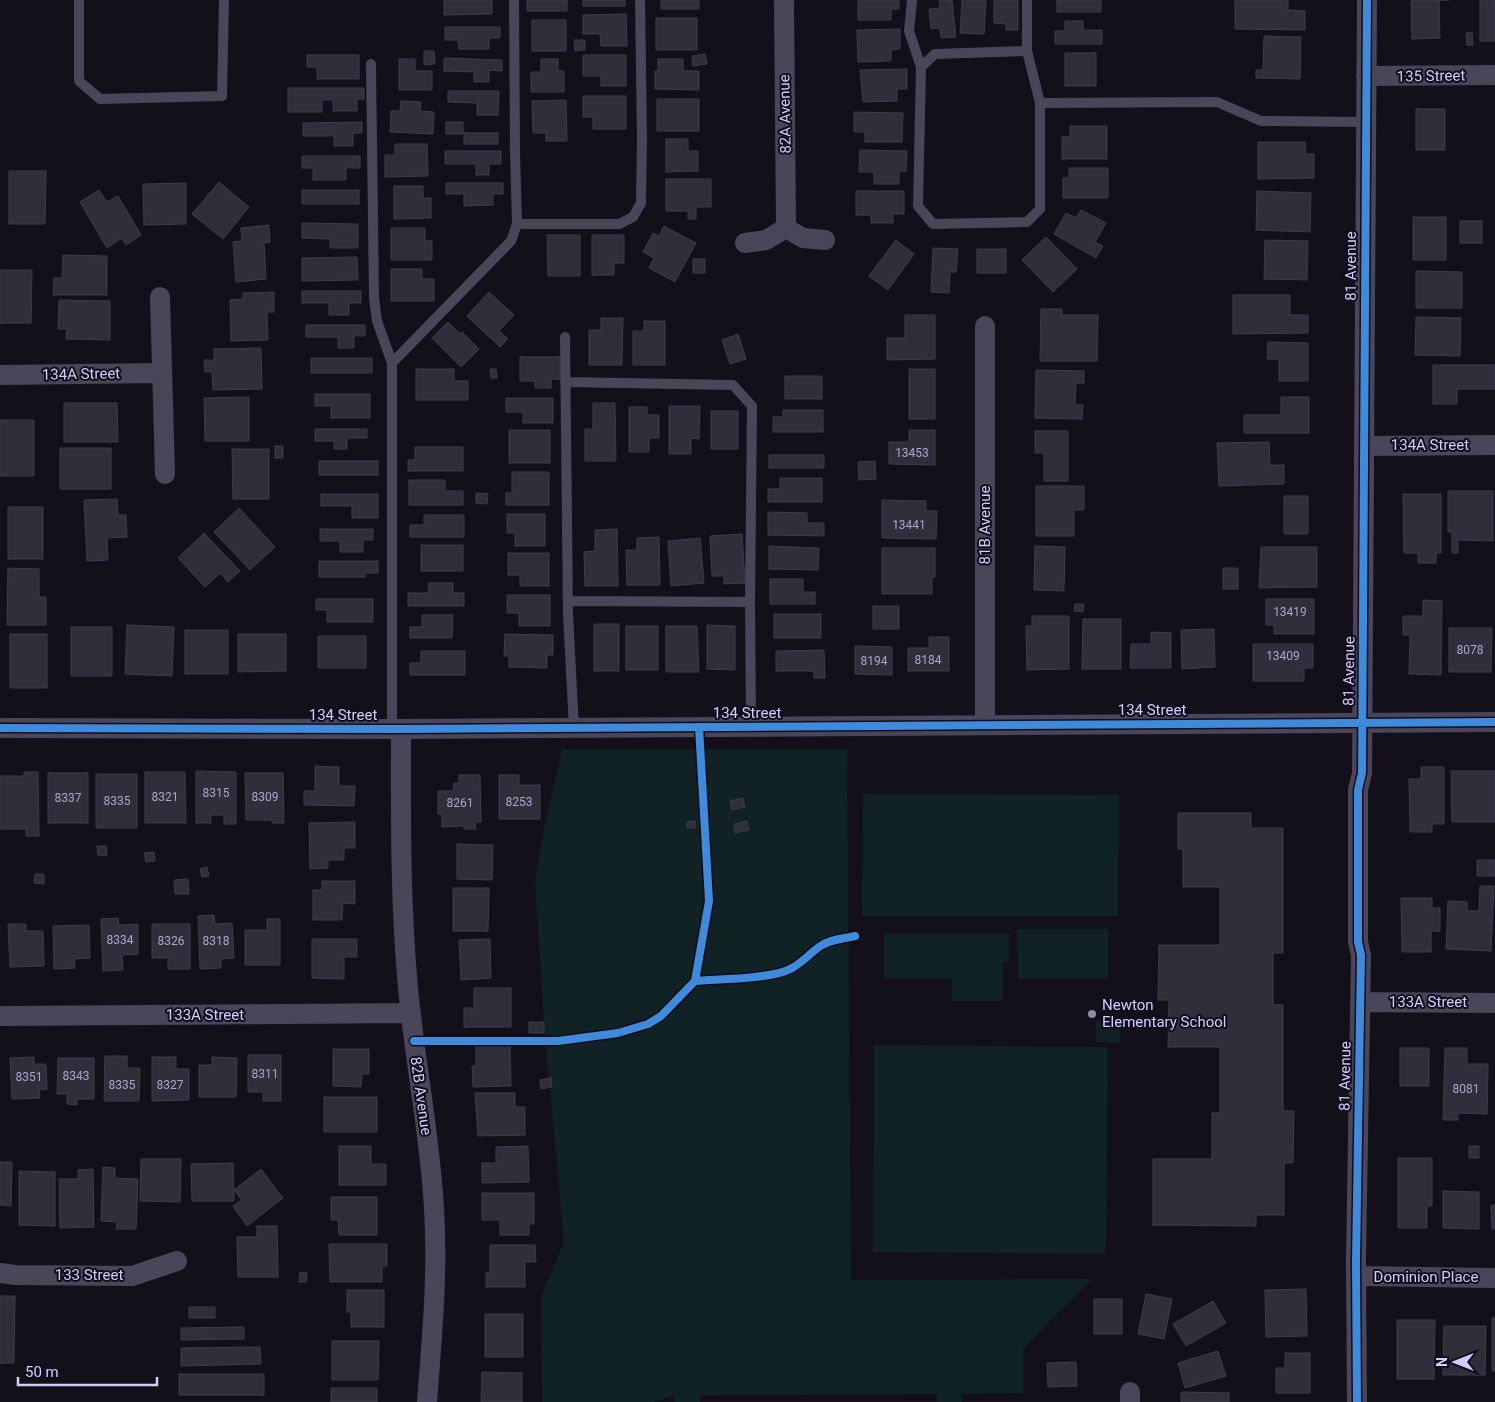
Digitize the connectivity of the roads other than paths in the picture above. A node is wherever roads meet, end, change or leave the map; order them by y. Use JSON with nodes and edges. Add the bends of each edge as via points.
{"nodes":[{"id":1,"x":79,"y":0,"type":"edge"},
{"id":2,"x":224,"y":0,"type":"edge"},
{"id":3,"x":514,"y":0,"type":"edge"},
{"id":4,"x":640,"y":0,"type":"edge"},
{"id":5,"x":784,"y":0,"type":"edge"},
{"id":6,"x":912,"y":0,"type":"edge"},
{"id":7,"x":1027,"y":0,"type":"edge"},
{"id":8,"x":1367,"y":0,"type":"edge"},
{"id":9,"x":1027,"y":51,"type":"junction"},
{"id":10,"x":371,"y":64,"type":"dead end"},
{"id":11,"x":921,"y":67,"type":"junction"},
{"id":12,"x":1495,"y":75,"type":"edge"},
{"id":13,"x":1366,"y":76,"type":"junction"},
{"id":14,"x":1040,"y":103,"type":"junction"},
{"id":15,"x":1366,"y":122,"type":"junction"},
{"id":16,"x":517,"y":224,"type":"junction"},
{"id":17,"x":786,"y":228,"type":"junction"},
{"id":18,"x":825,"y":240,"type":"dead end"},
{"id":19,"x":745,"y":243,"type":"dead end"},
{"id":20,"x":160,"y":297,"type":"dead end"},
{"id":21,"x":985,"y":326,"type":"dead end"},
{"id":22,"x":565,"y":337,"type":"dead end"},
{"id":23,"x":392,"y":363,"type":"junction"},
{"id":24,"x":162,"y":372,"type":"junction"},
{"id":25,"x":0,"y":375,"type":"edge"},
{"id":26,"x":565,"y":382,"type":"junction"},
{"id":27,"x":1495,"y":445,"type":"edge"},
{"id":28,"x":1364,"y":446,"type":"junction"},
{"id":29,"x":165,"y":474,"type":"dead end"},
{"id":30,"x":568,"y":601,"type":"junction"},
{"id":31,"x":750,"y":602,"type":"junction"},
{"id":32,"x":1495,"y":722,"type":"edge"},
{"id":33,"x":1362,"y":723,"type":"junction"},
{"id":34,"x":984,"y":725,"type":"junction"},
{"id":35,"x":751,"y":726,"type":"junction"},
{"id":36,"x":0,"y":728,"type":"edge"},
{"id":37,"x":574,"y":728,"type":"junction"},
{"id":38,"x":397,"y":729,"type":"junction"},
{"id":39,"x":1360,"y":1002,"type":"junction"},
{"id":40,"x":1495,"y":1002,"type":"edge"},
{"id":41,"x":410,"y":1013,"type":"junction"},
{"id":42,"x":0,"y":1016,"type":"edge"},
{"id":43,"x":176,"y":1261,"type":"dead end"},
{"id":44,"x":0,"y":1273,"type":"edge"},
{"id":45,"x":1356,"y":1276,"type":"junction"},
{"id":46,"x":1495,"y":1278,"type":"edge"},
{"id":47,"x":427,"y":1402,"type":"edge"},
{"id":48,"x":1357,"y":1402,"type":"edge"}],
"edges":[{"from":1,"to":2,"type":"lane","via":[[79,81],[100,98],[222,96]]},
{"from":3,"to":16,"type":"lane"},
{"from":4,"to":16,"type":"lane","via":[[641,203],[634,217],[619,224]]},
{"from":5,"to":17,"type":"street","name":"82A Avenue"},
{"from":6,"to":11,"type":"lane","via":[[909,32]]},
{"from":7,"to":9,"type":"lane"},
{"from":8,"to":13,"type":"street","name":"81 Avenue"},
{"from":9,"to":11,"type":"lane","via":[[935,54]]},
{"from":9,"to":14,"type":"lane"},
{"from":10,"to":23,"type":"lane","via":[[374,298],[377,321]]},
{"from":11,"to":14,"type":"lane","via":[[918,206],[933,224],[1027,222],[1040,209]]},
{"from":12,"to":13,"type":"street","name":"135 Street"},
{"from":13,"to":15,"type":"street","name":"81 Avenue"},
{"from":14,"to":15,"type":"lane","via":[[1217,102],[1261,121]]},
{"from":15,"to":28,"type":"street","name":"81 Avenue"},
{"from":16,"to":23,"type":"lane","via":[[511,241]]},
{"from":17,"to":18,"type":"street","via":[[803,238]]},
{"from":17,"to":19,"type":"street","via":[[766,240]]},
{"from":20,"to":24,"type":"street"},
{"from":21,"to":34,"type":"street","name":"81B Avenue"},
{"from":22,"to":26,"type":"lane"},
{"from":23,"to":38,"type":"lane"},
{"from":24,"to":25,"type":"street","name":"134A Street"},
{"from":24,"to":29,"type":"street"},
{"from":26,"to":30,"type":"lane"},
{"from":26,"to":31,"type":"lane","via":[[733,385],[752,406]]},
{"from":27,"to":28,"type":"street","name":"134A Street"},
{"from":28,"to":33,"type":"street","name":"81 Avenue"},
{"from":30,"to":31,"type":"lane"},
{"from":30,"to":37,"type":"lane"},
{"from":31,"to":35,"type":"lane"},
{"from":32,"to":33,"type":"street","name":"134 Street"},
{"from":33,"to":34,"type":"street","name":"134 Street"},
{"from":33,"to":39,"type":"street","name":"81 Avenue","via":[[1362,772],[1358,790]]},
{"from":34,"to":35,"type":"street","name":"134 Street"},
{"from":35,"to":37,"type":"street","name":"134 Street"},
{"from":36,"to":38,"type":"street","name":"134 Street"},
{"from":37,"to":38,"type":"street","name":"134 Street"},
{"from":38,"to":41,"type":"street","name":"82B Avenue","via":[[402,906]]},
{"from":39,"to":40,"type":"street","name":"133A Street"},
{"from":39,"to":45,"type":"street","name":"81 Avenue"},
{"from":41,"to":42,"type":"street","name":"133A Street"},
{"from":41,"to":47,"type":"street","name":"82B Avenue","via":[[434,1209],[435,1295]]},
{"from":43,"to":44,"type":"street","name":"133 Street","via":[[132,1276]]},
{"from":45,"to":46,"type":"street","name":"Dominion Place"},
{"from":45,"to":48,"type":"street","name":"81 Avenue"}]}
